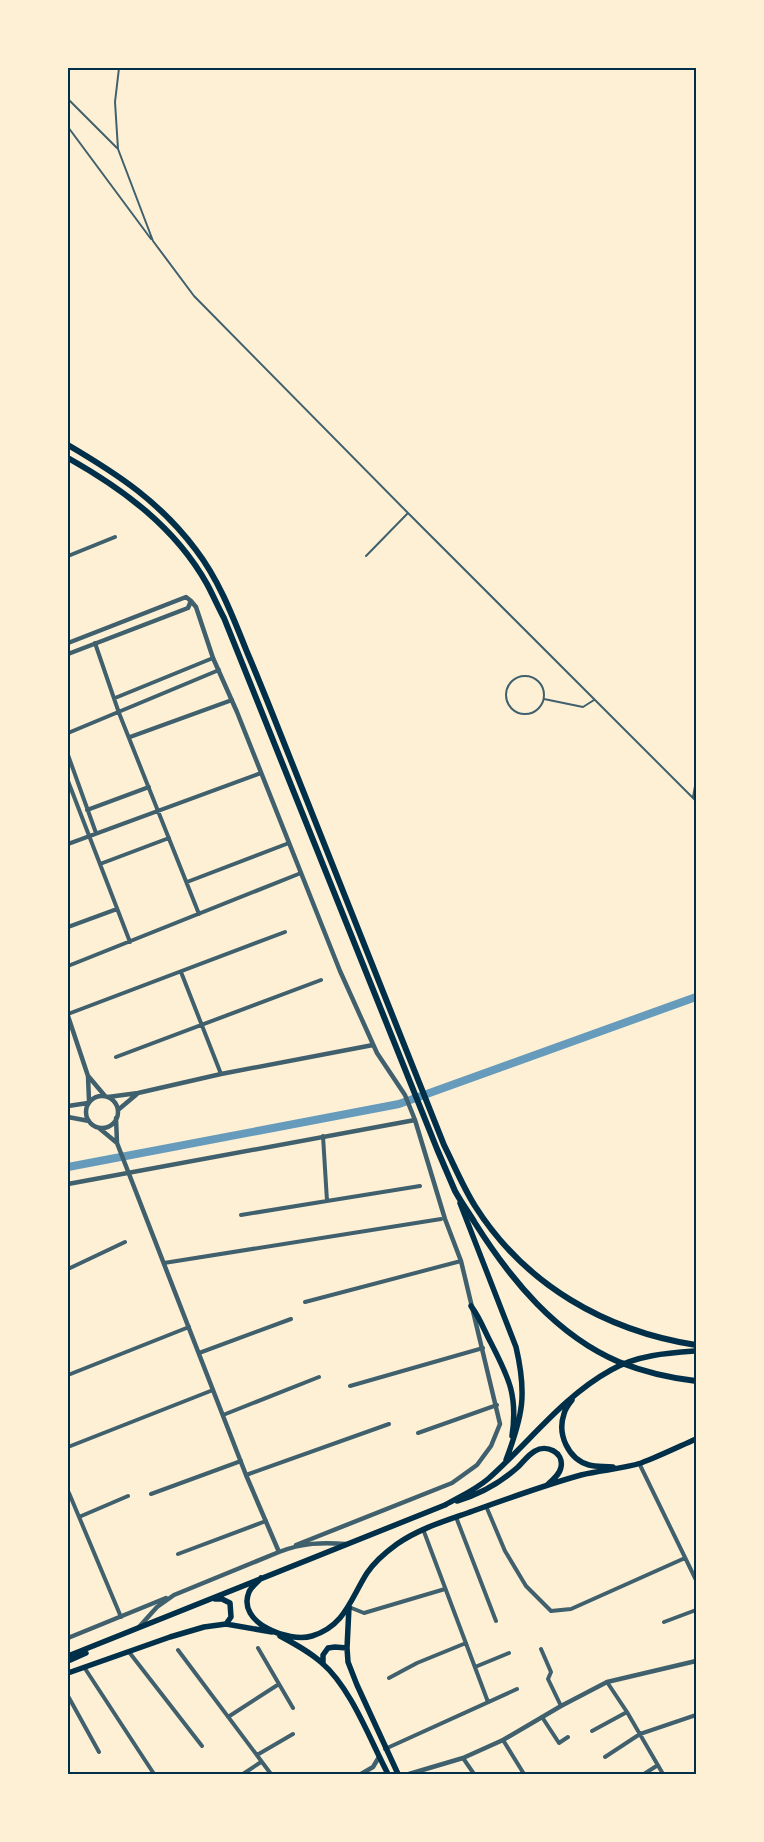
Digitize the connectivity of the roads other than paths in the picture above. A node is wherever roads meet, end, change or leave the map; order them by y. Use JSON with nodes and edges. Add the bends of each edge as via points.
{"nodes":[{"id":1,"x":119,"y":68,"type":"edge"},
{"id":2,"x":68,"y":99,"type":"edge"},
{"id":3,"x":68,"y":127,"type":"edge"},
{"id":4,"x":118,"y":149,"type":"junction"},
{"id":5,"x":153,"y":241,"type":"junction"},
{"id":6,"x":68,"y":445,"type":"edge"},
{"id":7,"x":68,"y":458,"type":"edge"},
{"id":8,"x":408,"y":513,"type":"junction"},
{"id":9,"x":115,"y":537,"type":"dead end"},
{"id":10,"x":68,"y":556,"type":"edge"},
{"id":11,"x":366,"y":556,"type":"dead end"},
{"id":12,"x":191,"y":601,"type":"junction"},
{"id":13,"x":68,"y":643,"type":"edge"},
{"id":14,"x":96,"y":643,"type":"junction"},
{"id":15,"x":68,"y":654,"type":"edge"},
{"id":16,"x":213,"y":658,"type":"junction"},
{"id":17,"x":219,"y":670,"type":"junction"},
{"id":18,"x":115,"y":698,"type":"junction"},
{"id":19,"x":544,"y":699,"type":"junction"},
{"id":20,"x":594,"y":699,"type":"junction"},
{"id":21,"x":232,"y":700,"type":"junction"},
{"id":22,"x":119,"y":713,"type":"junction"},
{"id":23,"x":68,"y":733,"type":"edge"},
{"id":24,"x":130,"y":738,"type":"junction"},
{"id":25,"x":68,"y":755,"type":"edge"},
{"id":26,"x":261,"y":773,"type":"junction"},
{"id":27,"x":68,"y":781,"type":"edge"},
{"id":28,"x":696,"y":781,"type":"edge"},
{"id":29,"x":149,"y":786,"type":"junction"},
{"id":30,"x":693,"y":797,"type":"junction"},
{"id":31,"x":696,"y":801,"type":"edge"},
{"id":32,"x":87,"y":810,"type":"junction"},
{"id":33,"x":158,"y":810,"type":"junction"},
{"id":34,"x":96,"y":833,"type":"junction"},
{"id":35,"x":88,"y":836,"type":"junction"},
{"id":36,"x":169,"y":838,"type":"junction"},
{"id":37,"x":289,"y":843,"type":"junction"},
{"id":38,"x":68,"y":844,"type":"edge"},
{"id":39,"x":100,"y":864,"type":"junction"},
{"id":40,"x":301,"y":873,"type":"junction"},
{"id":41,"x":186,"y":882,"type":"junction"},
{"id":42,"x":117,"y":909,"type":"junction"},
{"id":43,"x":199,"y":914,"type":"junction"},
{"id":44,"x":68,"y":927,"type":"edge"},
{"id":45,"x":285,"y":932,"type":"dead end"},
{"id":46,"x":130,"y":942,"type":"junction"},
{"id":47,"x":68,"y":966,"type":"edge"},
{"id":48,"x":181,"y":972,"type":"junction"},
{"id":49,"x":321,"y":980,"type":"dead end"},
{"id":50,"x":68,"y":1015,"type":"edge"},
{"id":51,"x":202,"y":1025,"type":"junction"},
{"id":52,"x":373,"y":1045,"type":"junction"},
{"id":53,"x":116,"y":1057,"type":"dead end"},
{"id":54,"x":221,"y":1074,"type":"junction"},
{"id":55,"x":88,"y":1076,"type":"junction"},
{"id":56,"x":138,"y":1093,"type":"junction"},
{"id":57,"x":107,"y":1096,"type":"junction"},
{"id":58,"x":89,"y":1102,"type":"junction"},
{"id":59,"x":68,"y":1106,"type":"edge"},
{"id":60,"x":118,"y":1110,"type":"junction"},
{"id":61,"x":68,"y":1117,"type":"edge"},
{"id":62,"x":116,"y":1118,"type":"junction"},
{"id":63,"x":415,"y":1120,"type":"junction"},
{"id":64,"x":89,"y":1121,"type":"junction"},
{"id":65,"x":97,"y":1127,"type":"junction"},
{"id":66,"x":323,"y":1136,"type":"junction"},
{"id":67,"x":117,"y":1143,"type":"junction"},
{"id":68,"x":129,"y":1172,"type":"junction"},
{"id":69,"x":68,"y":1184,"type":"edge"},
{"id":70,"x":420,"y":1186,"type":"dead end"},
{"id":71,"x":456,"y":1191,"type":"junction"},
{"id":72,"x":327,"y":1201,"type":"junction"},
{"id":73,"x":240,"y":1215,"type":"dead end"},
{"id":74,"x":441,"y":1219,"type":"dead end"},
{"id":75,"x":125,"y":1242,"type":"dead end"},
{"id":76,"x":461,"y":1261,"type":"junction"},
{"id":77,"x":164,"y":1263,"type":"junction"},
{"id":78,"x":68,"y":1269,"type":"edge"},
{"id":79,"x":305,"y":1302,"type":"dead end"},
{"id":80,"x":471,"y":1306,"type":"junction"},
{"id":81,"x":291,"y":1319,"type":"dead end"},
{"id":82,"x":189,"y":1327,"type":"junction"},
{"id":83,"x":696,"y":1345,"type":"edge"},
{"id":84,"x":483,"y":1348,"type":"junction"},
{"id":85,"x":696,"y":1351,"type":"edge"},
{"id":86,"x":199,"y":1353,"type":"junction"},
{"id":87,"x":68,"y":1375,"type":"edge"},
{"id":88,"x":319,"y":1377,"type":"dead end"},
{"id":89,"x":696,"y":1381,"type":"edge"},
{"id":90,"x":350,"y":1386,"type":"dead end"},
{"id":91,"x":214,"y":1390,"type":"junction"},
{"id":92,"x":576,"y":1394,"type":"junction"},
{"id":93,"x":497,"y":1405,"type":"junction"},
{"id":94,"x":223,"y":1415,"type":"junction"},
{"id":95,"x":389,"y":1424,"type":"dead end"},
{"id":96,"x":418,"y":1433,"type":"dead end"},
{"id":97,"x":696,"y":1439,"type":"edge"},
{"id":98,"x":68,"y":1447,"type":"edge"},
{"id":99,"x":511,"y":1447,"type":"junction"},
{"id":100,"x":241,"y":1461,"type":"junction"},
{"id":101,"x":505,"y":1463,"type":"junction"},
{"id":102,"x":640,"y":1463,"type":"junction"},
{"id":103,"x":620,"y":1467,"type":"junction"},
{"id":104,"x":246,"y":1475,"type":"junction"},
{"id":105,"x":546,"y":1486,"type":"junction"},
{"id":106,"x":68,"y":1492,"type":"edge"},
{"id":107,"x":151,"y":1494,"type":"dead end"},
{"id":108,"x":128,"y":1496,"type":"dead end"},
{"id":109,"x":445,"y":1505,"type":"junction"},
{"id":110,"x":486,"y":1506,"type":"junction"},
{"id":111,"x":80,"y":1517,"type":"junction"},
{"id":112,"x":456,"y":1517,"type":"junction"},
{"id":113,"x":266,"y":1521,"type":"junction"},
{"id":114,"x":423,"y":1530,"type":"junction"},
{"id":115,"x":347,"y":1544,"type":"junction"},
{"id":116,"x":296,"y":1545,"type":"junction"},
{"id":117,"x":279,"y":1552,"type":"junction"},
{"id":118,"x":178,"y":1554,"type":"dead end"},
{"id":119,"x":685,"y":1558,"type":"junction"},
{"id":120,"x":263,"y":1576,"type":"junction"},
{"id":121,"x":696,"y":1580,"type":"edge"},
{"id":122,"x":446,"y":1589,"type":"junction"},
{"id":123,"x":174,"y":1595,"type":"junction"},
{"id":124,"x":212,"y":1599,"type":"junction"},
{"id":125,"x":349,"y":1607,"type":"junction"},
{"id":126,"x":696,"y":1610,"type":"edge"},
{"id":127,"x":121,"y":1617,"type":"junction"},
{"id":128,"x":496,"y":1621,"type":"dead end"},
{"id":129,"x":664,"y":1622,"type":"dead end"},
{"id":130,"x":226,"y":1624,"type":"junction"},
{"id":131,"x":139,"y":1627,"type":"junction"},
{"id":132,"x":276,"y":1633,"type":"junction"},
{"id":133,"x":68,"y":1638,"type":"edge"},
{"id":134,"x":110,"y":1639,"type":"junction"},
{"id":135,"x":466,"y":1643,"type":"junction"},
{"id":136,"x":258,"y":1648,"type":"dead end"},
{"id":137,"x":346,"y":1648,"type":"junction"},
{"id":138,"x":541,"y":1649,"type":"dead end"},
{"id":139,"x":178,"y":1650,"type":"dead end"},
{"id":140,"x":130,"y":1652,"type":"junction"},
{"id":141,"x":509,"y":1653,"type":"dead end"},
{"id":142,"x":68,"y":1656,"type":"edge"},
{"id":143,"x":696,"y":1660,"type":"edge"},
{"id":144,"x":68,"y":1661,"type":"edge"},
{"id":145,"x":323,"y":1664,"type":"junction"},
{"id":146,"x":84,"y":1667,"type":"junction"},
{"id":147,"x":475,"y":1667,"type":"junction"},
{"id":148,"x":68,"y":1672,"type":"edge"},
{"id":149,"x":389,"y":1678,"type":"dead end"},
{"id":150,"x":607,"y":1682,"type":"junction"},
{"id":151,"x":279,"y":1684,"type":"junction"},
{"id":152,"x":517,"y":1689,"type":"dead end"},
{"id":153,"x":68,"y":1696,"type":"edge"},
{"id":154,"x":488,"y":1702,"type":"junction"},
{"id":155,"x":561,"y":1706,"type":"junction"},
{"id":156,"x":293,"y":1708,"type":"dead end"},
{"id":157,"x":627,"y":1712,"type":"junction"},
{"id":158,"x":696,"y":1715,"type":"edge"},
{"id":159,"x":228,"y":1717,"type":"junction"},
{"id":160,"x":542,"y":1717,"type":"junction"},
{"id":161,"x":592,"y":1731,"type":"dead end"},
{"id":162,"x":293,"y":1734,"type":"dead end"},
{"id":163,"x":640,"y":1734,"type":"junction"},
{"id":164,"x":568,"y":1736,"type":"dead end"},
{"id":165,"x":503,"y":1740,"type":"junction"},
{"id":166,"x":202,"y":1746,"type":"dead end"},
{"id":167,"x":385,"y":1749,"type":"junction"},
{"id":168,"x":100,"y":1752,"type":"dead end"},
{"id":169,"x":257,"y":1756,"type":"junction"},
{"id":170,"x":379,"y":1757,"type":"junction"},
{"id":171,"x":605,"y":1757,"type":"dead end"},
{"id":172,"x":463,"y":1758,"type":"junction"},
{"id":173,"x":261,"y":1762,"type":"junction"},
{"id":174,"x":658,"y":1765,"type":"junction"},
{"id":175,"x":154,"y":1774,"type":"edge"},
{"id":176,"x":243,"y":1774,"type":"edge"},
{"id":177,"x":271,"y":1774,"type":"edge"},
{"id":178,"x":361,"y":1774,"type":"edge"},
{"id":179,"x":388,"y":1774,"type":"edge"},
{"id":180,"x":398,"y":1774,"type":"edge"},
{"id":181,"x":409,"y":1774,"type":"edge"},
{"id":182,"x":474,"y":1774,"type":"edge"},
{"id":183,"x":524,"y":1774,"type":"edge"},
{"id":184,"x":644,"y":1774,"type":"edge"},
{"id":185,"x":663,"y":1774,"type":"edge"}],
"edges":[{"from":1,"to":4,"type":"lane","via":[[115,102]]},
{"from":2,"to":4,"type":"lane"},
{"from":3,"to":5,"type":"lane"},
{"from":4,"to":5,"type":"lane"},
{"from":5,"to":8,"type":"lane","via":[[194,296]]},
{"from":6,"to":83,"type":"highway","via":[[128,482],[152,502],[177,526],[213,577],[233,616],[444,1145],[475,1206],[503,1244],[526,1268],[560,1294],[610,1321],[666,1340]]},
{"from":7,"to":71,"type":"highway","via":[[145,509],[171,535],[206,583],[224,618]]},
{"from":8,"to":11,"type":"lane"},
{"from":8,"to":20,"type":"lane"},
{"from":9,"to":10,"type":"street"},
{"from":12,"to":13,"type":"street","via":[[186,597]]},
{"from":12,"to":14,"type":"street","via":[[188,608]]},
{"from":12,"to":16,"type":"street","via":[[196,607]]},
{"from":14,"to":15,"type":"street"},
{"from":14,"to":18,"type":"street"},
{"from":16,"to":17,"type":"street"},
{"from":16,"to":18,"type":"street"},
{"from":17,"to":21,"type":"street"},
{"from":17,"to":22,"type":"street"},
{"from":18,"to":22,"type":"street"},
{"from":19,"to":19,"type":"lane","via":[[542,687],[528,676],[510,682],[505,695],[509,707],[520,714],[538,710]]},
{"from":19,"to":20,"type":"lane","via":[[583,707]]},
{"from":20,"to":30,"type":"lane"},
{"from":21,"to":24,"type":"street"},
{"from":21,"to":26,"type":"street"},
{"from":22,"to":23,"type":"street"},
{"from":22,"to":24,"type":"street"},
{"from":24,"to":29,"type":"street"},
{"from":25,"to":32,"type":"street"},
{"from":26,"to":33,"type":"street"},
{"from":26,"to":37,"type":"street"},
{"from":27,"to":35,"type":"street"},
{"from":28,"to":30,"type":"lane"},
{"from":29,"to":32,"type":"street"},
{"from":29,"to":33,"type":"street"},
{"from":30,"to":31,"type":"lane"},
{"from":32,"to":34,"type":"street"},
{"from":33,"to":34,"type":"street"},
{"from":33,"to":36,"type":"street"},
{"from":34,"to":35,"type":"street"},
{"from":35,"to":38,"type":"street"},
{"from":35,"to":39,"type":"street"},
{"from":36,"to":39,"type":"street"},
{"from":36,"to":41,"type":"street"},
{"from":37,"to":40,"type":"street"},
{"from":37,"to":41,"type":"street"},
{"from":39,"to":42,"type":"street"},
{"from":40,"to":43,"type":"street"},
{"from":40,"to":52,"type":"street"},
{"from":41,"to":43,"type":"street"},
{"from":42,"to":44,"type":"street"},
{"from":42,"to":46,"type":"street"},
{"from":43,"to":46,"type":"street"},
{"from":45,"to":48,"type":"street"},
{"from":46,"to":47,"type":"street"},
{"from":48,"to":50,"type":"street"},
{"from":48,"to":51,"type":"street"},
{"from":49,"to":51,"type":"street"},
{"from":50,"to":55,"type":"street"},
{"from":51,"to":53,"type":"street"},
{"from":51,"to":54,"type":"street"},
{"from":52,"to":54,"type":"street"},
{"from":52,"to":63,"type":"street","via":[[405,1095]]},
{"from":54,"to":56,"type":"street"},
{"from":55,"to":57,"type":"street"},
{"from":55,"to":58,"type":"street"},
{"from":56,"to":57,"type":"street"},
{"from":56,"to":60,"type":"street"},
{"from":57,"to":58,"type":"street","via":[[97,1096]]},
{"from":57,"to":60,"type":"street"},
{"from":58,"to":59,"type":"street"},
{"from":58,"to":64,"type":"street","via":[[86,1111]]},
{"from":60,"to":62,"type":"street"},
{"from":61,"to":64,"type":"street"},
{"from":62,"to":65,"type":"street","via":[[107,1127]]},
{"from":62,"to":67,"type":"street"},
{"from":63,"to":66,"type":"street"},
{"from":63,"to":76,"type":"street"},
{"from":64,"to":65,"type":"street"},
{"from":65,"to":67,"type":"street"},
{"from":66,"to":68,"type":"street"},
{"from":66,"to":72,"type":"street"},
{"from":67,"to":68,"type":"street"},
{"from":68,"to":69,"type":"street"},
{"from":68,"to":77,"type":"street"},
{"from":70,"to":72,"type":"street"},
{"from":71,"to":89,"type":"highway","via":[[504,1266],[528,1296],[571,1334],[619,1362],[671,1378]]},
{"from":71,"to":99,"type":"main road","via":[[520,1365],[522,1410]]},
{"from":72,"to":73,"type":"street"},
{"from":74,"to":77,"type":"street"},
{"from":75,"to":78,"type":"street"},
{"from":76,"to":79,"type":"street"},
{"from":76,"to":80,"type":"street"},
{"from":77,"to":82,"type":"street"},
{"from":80,"to":84,"type":"street"},
{"from":80,"to":99,"type":"main road","via":[[510,1383],[514,1410]]},
{"from":81,"to":86,"type":"street"},
{"from":82,"to":86,"type":"street"},
{"from":82,"to":87,"type":"street"},
{"from":84,"to":90,"type":"street"},
{"from":84,"to":93,"type":"street"},
{"from":85,"to":92,"type":"main road","via":[[637,1359],[612,1369]]},
{"from":86,"to":91,"type":"street"},
{"from":88,"to":94,"type":"street"},
{"from":91,"to":94,"type":"street"},
{"from":91,"to":98,"type":"street"},
{"from":92,"to":101,"type":"main road"},
{"from":92,"to":103,"type":"main road","via":[[564,1412],[562,1422],[567,1448],[581,1462]]},
{"from":93,"to":96,"type":"street"},
{"from":93,"to":116,"type":"street","via":[[500,1424],[491,1446],[477,1465],[452,1482]]},
{"from":94,"to":100,"type":"street"},
{"from":95,"to":104,"type":"street"},
{"from":97,"to":102,"type":"main road"},
{"from":99,"to":101,"type":"main road"},
{"from":100,"to":104,"type":"street"},
{"from":100,"to":107,"type":"street"},
{"from":101,"to":109,"type":"main road","via":[[486,1480]]},
{"from":102,"to":103,"type":"main road"},
{"from":102,"to":119,"type":"street"},
{"from":103,"to":105,"type":"main road"},
{"from":104,"to":113,"type":"street"},
{"from":105,"to":109,"type":"main road","via":[[558,1473],[562,1460],[557,1452],[542,1448],[488,1488]]},
{"from":105,"to":110,"type":"main road"},
{"from":106,"to":111,"type":"street"},
{"from":108,"to":111,"type":"street"},
{"from":109,"to":115,"type":"main road"},
{"from":110,"to":112,"type":"main road"},
{"from":110,"to":119,"type":"street","via":[[505,1551],[526,1586],[551,1611],[570,1609]]},
{"from":111,"to":127,"type":"street"},
{"from":112,"to":114,"type":"main road"},
{"from":112,"to":128,"type":"street"},
{"from":113,"to":117,"type":"street"},
{"from":113,"to":118,"type":"street"},
{"from":114,"to":122,"type":"street"},
{"from":114,"to":125,"type":"main road","via":[[379,1558],[368,1571]]},
{"from":115,"to":116,"type":"street"},
{"from":115,"to":120,"type":"main road"},
{"from":116,"to":117,"type":"street"},
{"from":117,"to":123,"type":"street"},
{"from":119,"to":121,"type":"street"},
{"from":120,"to":124,"type":"main road"},
{"from":120,"to":132,"type":"main road","via":[[249,1592],[248,1612],[254,1620]]},
{"from":122,"to":125,"type":"street","via":[[364,1613]]},
{"from":122,"to":135,"type":"street"},
{"from":123,"to":127,"type":"street"},
{"from":123,"to":131,"type":"street","via":[[157,1607]]},
{"from":124,"to":130,"type":"main road","via":[[230,1603],[230,1617]]},
{"from":124,"to":131,"type":"main road"},
{"from":125,"to":132,"type":"main road","via":[[331,1627],[310,1636]]},
{"from":125,"to":137,"type":"main road"},
{"from":126,"to":129,"type":"street"},
{"from":127,"to":133,"type":"street"},
{"from":130,"to":132,"type":"main road"},
{"from":130,"to":140,"type":"main road","via":[[190,1630]]},
{"from":131,"to":134,"type":"main road"},
{"from":132,"to":145,"type":"main road"},
{"from":134,"to":142,"type":"main road"},
{"from":134,"to":144,"type":"main road"},
{"from":135,"to":147,"type":"street"},
{"from":135,"to":149,"type":"street"},
{"from":136,"to":151,"type":"street"},
{"from":137,"to":145,"type":"main road","via":[[328,1648],[323,1655]]},
{"from":137,"to":167,"type":"main road","via":[[356,1685]]},
{"from":138,"to":155,"type":"street","via":[[551,1672],[548,1680]]},
{"from":139,"to":159,"type":"street"},
{"from":140,"to":146,"type":"main road"},
{"from":140,"to":166,"type":"street"},
{"from":141,"to":147,"type":"street"},
{"from":143,"to":150,"type":"street"},
{"from":145,"to":170,"type":"main road","via":[[345,1690]]},
{"from":146,"to":148,"type":"main road"},
{"from":146,"to":175,"type":"street"},
{"from":147,"to":154,"type":"street"},
{"from":150,"to":155,"type":"street"},
{"from":150,"to":157,"type":"street"},
{"from":151,"to":156,"type":"street"},
{"from":151,"to":159,"type":"street"},
{"from":152,"to":154,"type":"street"},
{"from":153,"to":168,"type":"street"},
{"from":154,"to":167,"type":"street"},
{"from":155,"to":160,"type":"street"},
{"from":157,"to":161,"type":"street"},
{"from":157,"to":163,"type":"street"},
{"from":158,"to":163,"type":"street"},
{"from":159,"to":169,"type":"street"},
{"from":160,"to":164,"type":"street","via":[[559,1743]]},
{"from":160,"to":165,"type":"street"},
{"from":162,"to":169,"type":"street"},
{"from":163,"to":171,"type":"street"},
{"from":163,"to":174,"type":"street"},
{"from":165,"to":172,"type":"street"},
{"from":165,"to":183,"type":"street"},
{"from":167,"to":180,"type":"main road"},
{"from":169,"to":173,"type":"street"},
{"from":170,"to":178,"type":"street","via":[[373,1767]]},
{"from":170,"to":179,"type":"main road"},
{"from":172,"to":181,"type":"street"},
{"from":172,"to":182,"type":"street"},
{"from":173,"to":176,"type":"street"},
{"from":173,"to":177,"type":"street"},
{"from":174,"to":184,"type":"street"},
{"from":174,"to":185,"type":"street"}]}
